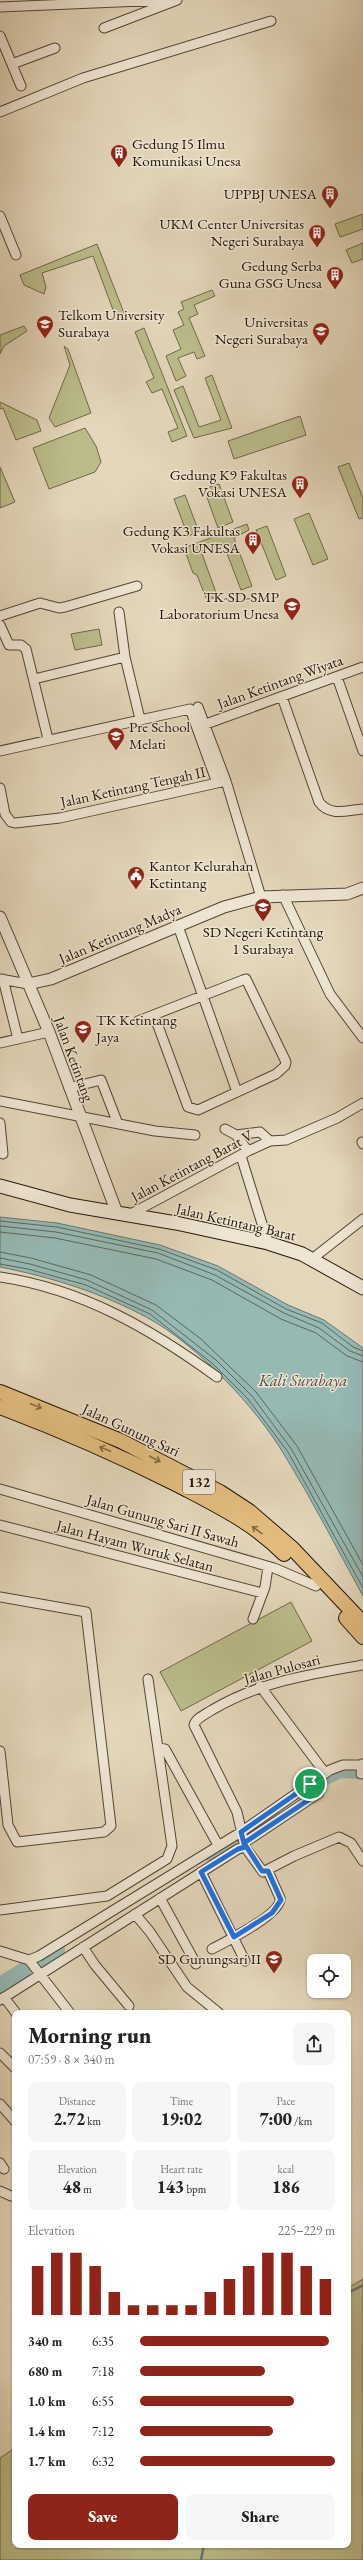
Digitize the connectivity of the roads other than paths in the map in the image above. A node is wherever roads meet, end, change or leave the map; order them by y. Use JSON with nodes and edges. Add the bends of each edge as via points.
{"nodes":[{"id":1,"x":165,"y":0,"type":"edge"},
{"id":2,"x":177,"y":0,"type":"edge"},
{"id":3,"x":0,"y":7,"type":"edge"},
{"id":4,"x":271,"y":21,"type":"dead end"},
{"id":5,"x":104,"y":28,"type":"dead end"},
{"id":6,"x":0,"y":36,"type":"edge"},
{"id":7,"x":55,"y":48,"type":"dead end"},
{"id":8,"x":12,"y":64,"type":"junction"},
{"id":9,"x":21,"y":86,"type":"dead end"},
{"id":10,"x":0,"y":112,"type":"edge"},
{"id":11,"x":0,"y":216,"type":"edge"},
{"id":12,"x":16,"y":255,"type":"dead end"},
{"id":13,"x":137,"y":586,"type":"dead end"},
{"id":14,"x":119,"y":612,"type":"dead end"},
{"id":15,"x":0,"y":616,"type":"edge"},
{"id":16,"x":0,"y":625,"type":"edge"},
{"id":17,"x":125,"y":657,"type":"junction"},
{"id":18,"x":363,"y":667,"type":"edge"},
{"id":19,"x":337,"y":676,"type":"junction"},
{"id":20,"x":34,"y":679,"type":"junction"},
{"id":21,"x":282,"y":697,"type":"junction"},
{"id":22,"x":198,"y":707,"type":"dead end"},
{"id":23,"x":140,"y":718,"type":"junction"},
{"id":24,"x":206,"y":724,"type":"junction"},
{"id":25,"x":48,"y":739,"type":"junction"},
{"id":26,"x":0,"y":751,"type":"edge"},
{"id":27,"x":363,"y":751,"type":"edge"},
{"id":28,"x":222,"y":782,"type":"junction"},
{"id":29,"x":0,"y":788,"type":"edge"},
{"id":30,"x":363,"y":809,"type":"edge"},
{"id":31,"x":363,"y":888,"type":"edge"},
{"id":32,"x":283,"y":895,"type":"junction"},
{"id":33,"x":262,"y":897,"type":"junction"},
{"id":34,"x":0,"y":917,"type":"edge"},
{"id":35,"x":178,"y":926,"type":"junction"},
{"id":36,"x":1,"y":979,"type":"edge"},
{"id":37,"x":28,"y":984,"type":"junction"},
{"id":38,"x":201,"y":996,"type":"junction"},
{"id":39,"x":154,"y":1015,"type":"junction"},
{"id":40,"x":138,"y":1022,"type":"dead end"},
{"id":41,"x":49,"y":1032,"type":"junction"},
{"id":42,"x":363,"y":1038,"type":"edge"},
{"id":43,"x":18,"y":1039,"type":"junction"},
{"id":44,"x":0,"y":1043,"type":"edge"},
{"id":45,"x":69,"y":1088,"type":"junction"},
{"id":46,"x":237,"y":1092,"type":"junction"},
{"id":47,"x":0,"y":1101,"type":"edge"},
{"id":48,"x":363,"y":1103,"type":"edge"},
{"id":49,"x":79,"y":1117,"type":"junction"},
{"id":50,"x":0,"y":1123,"type":"edge"},
{"id":51,"x":118,"y":1124,"type":"junction"},
{"id":52,"x":225,"y":1129,"type":"dead end"},
{"id":53,"x":195,"y":1135,"type":"dead end"},
{"id":54,"x":236,"y":1135,"type":"junction"},
{"id":55,"x":270,"y":1141,"type":"junction"},
{"id":56,"x":245,"y":1153,"type":"junction"},
{"id":57,"x":2,"y":1154,"type":"dead end"},
{"id":58,"x":0,"y":1186,"type":"edge"},
{"id":59,"x":122,"y":1214,"type":"junction"},
{"id":60,"x":363,"y":1219,"type":"edge"},
{"id":61,"x":268,"y":1243,"type":"junction"},
{"id":62,"x":312,"y":1259,"type":"junction"},
{"id":63,"x":0,"y":1277,"type":"edge"},
{"id":64,"x":363,"y":1288,"type":"edge"},
{"id":65,"x":217,"y":1377,"type":"dead end"},
{"id":66,"x":0,"y":1392,"type":"edge"},
{"id":67,"x":0,"y":1407,"type":"edge"},
{"id":68,"x":0,"y":1489,"type":"edge"},
{"id":69,"x":224,"y":1502,"type":"junction"},
{"id":70,"x":0,"y":1525,"type":"edge"},
{"id":71,"x":268,"y":1567,"type":"junction"},
{"id":72,"x":316,"y":1586,"type":"junction"},
{"id":73,"x":262,"y":1593,"type":"junction"},
{"id":74,"x":0,"y":1597,"type":"edge"},
{"id":75,"x":253,"y":1619,"type":"dead end"},
{"id":76,"x":363,"y":1623,"type":"edge"},
{"id":77,"x":363,"y":1637,"type":"edge"},
{"id":78,"x":363,"y":1665,"type":"edge"},
{"id":79,"x":148,"y":1679,"type":"dead end"},
{"id":80,"x":260,"y":1686,"type":"junction"},
{"id":81,"x":158,"y":1748,"type":"junction"},
{"id":82,"x":0,"y":1751,"type":"edge"},
{"id":83,"x":361,"y":1770,"type":"edge"},
{"id":84,"x":325,"y":1773,"type":"junction"},
{"id":85,"x":243,"y":1839,"type":"junction"},
{"id":86,"x":218,"y":1845,"type":"junction"},
{"id":87,"x":362,"y":1857,"type":"edge"},
{"id":88,"x":266,"y":1871,"type":"junction"},
{"id":89,"x":201,"y":1872,"type":"junction"},
{"id":90,"x":160,"y":1898,"type":"junction"},
{"id":91,"x":0,"y":1910,"type":"edge"},
{"id":92,"x":135,"y":1914,"type":"junction"},
{"id":93,"x":234,"y":1937,"type":"junction"},
{"id":94,"x":83,"y":1947,"type":"junction"},
{"id":95,"x":212,"y":1949,"type":"dead end"},
{"id":96,"x":0,"y":1951,"type":"edge"},
{"id":97,"x":30,"y":1961,"type":"junction"},
{"id":98,"x":245,"y":1961,"type":"dead end"},
{"id":99,"x":196,"y":1964,"type":"dead end"},
{"id":100,"x":38,"y":1973,"type":"junction"},
{"id":101,"x":2,"y":1998,"type":"edge"},
{"id":102,"x":129,"y":2006,"type":"dead end"},
{"id":103,"x":13,"y":2010,"type":"edge"},
{"id":104,"x":68,"y":2010,"type":"edge"},
{"id":105,"x":215,"y":2010,"type":"edge"},
{"id":106,"x":0,"y":2053,"type":"edge"},
{"id":107,"x":12,"y":2065,"type":"edge"},
{"id":108,"x":0,"y":2104,"type":"edge"},
{"id":109,"x":12,"y":2118,"type":"edge"},
{"id":110,"x":0,"y":2191,"type":"edge"},
{"id":111,"x":11,"y":2196,"type":"dead end"}],
"edges":[{"from":1,"to":3,"type":"street"},
{"from":2,"to":5,"type":"street"},
{"from":4,"to":10,"type":"street","via":[[83,78]]},
{"from":6,"to":8,"type":"street"},
{"from":7,"to":8,"type":"street"},
{"from":8,"to":9,"type":"street"},
{"from":11,"to":12,"type":"street"},
{"from":13,"to":15,"type":"street","via":[[59,608],[40,603]]},
{"from":14,"to":17,"type":"street"},
{"from":16,"to":20,"type":"street","via":[[9,644],[20,645],[26,649]]},
{"from":17,"to":20,"type":"street"},
{"from":17,"to":23,"type":"street"},
{"from":18,"to":19,"type":"street","name":"Jalan Ketintang Wiyata"},
{"from":19,"to":21,"type":"street","name":"Jalan Ketintang Wiyata"},
{"from":19,"to":27,"type":"street"},
{"from":20,"to":25,"type":"street"},
{"from":21,"to":24,"type":"street","name":"Jalan Ketintang Wiyata"},
{"from":21,"to":30,"type":"street","via":[[324,809],[330,812]]},
{"from":22,"to":24,"type":"street"},
{"from":23,"to":25,"type":"street","name":"Jalan Ketintang Tengah II"},
{"from":23,"to":28,"type":"street","name":"Jalan Ketintang Tengah II","via":[[190,709]]},
{"from":24,"to":28,"type":"street"},
{"from":25,"to":26,"type":"street","name":"Jalan Ketintang Tengah II"},
{"from":28,"to":29,"type":"street","name":"Jalan Ketintang Tengah II","via":[[60,818],[15,823],[10,822],[5,814]]},
{"from":28,"to":33,"type":"street"},
{"from":31,"to":32,"type":"street","name":"Jalan Ketintang Madya","via":[[342,894]]},
{"from":32,"to":33,"type":"street","name":"Jalan Ketintang Madya"},
{"from":32,"to":42,"type":"street","via":[[330,994]]},
{"from":33,"to":35,"type":"street","name":"Jalan Ketintang Madya","via":[[224,907]]},
{"from":34,"to":37,"type":"street","name":"Jalan Ketintang"},
{"from":35,"to":37,"type":"street","name":"Jalan Ketintang Madya","via":[[51,979]]},
{"from":35,"to":38,"type":"street"},
{"from":36,"to":37,"type":"street"},
{"from":36,"to":43,"type":"street"},
{"from":37,"to":41,"type":"street","name":"Jalan Ketintang"},
{"from":38,"to":39,"type":"street"},
{"from":38,"to":46,"type":"street"},
{"from":38,"to":46,"type":"street","via":[[246,979],[286,1062],[283,1070]]},
{"from":39,"to":40,"type":"street"},
{"from":39,"to":46,"type":"street","via":[[188,1107],[198,1110]]},
{"from":41,"to":43,"type":"street"},
{"from":41,"to":45,"type":"street","name":"Jalan Ketintang"},
{"from":43,"to":44,"type":"street"},
{"from":45,"to":49,"type":"street","name":"Jalan Ketintang"},
{"from":45,"to":51,"type":"street","via":[[101,1080]]},
{"from":47,"to":49,"type":"street"},
{"from":48,"to":55,"type":"street","name":"Jalan Ketintang Barat V","via":[[337,1118],[286,1140]]},
{"from":49,"to":51,"type":"street"},
{"from":49,"to":59,"type":"street","name":"Jalan Ketintang"},
{"from":50,"to":57,"type":"street"},
{"from":51,"to":53,"type":"street"},
{"from":52,"to":54,"type":"street"},
{"from":54,"to":55,"type":"street","via":[[260,1132]]},
{"from":54,"to":56,"type":"street"},
{"from":55,"to":56,"type":"street","name":"Jalan Ketintang Barat V"},
{"from":56,"to":59,"type":"street","name":"Jalan Ketintang Barat V"},
{"from":56,"to":61,"type":"street"},
{"from":58,"to":59,"type":"main road","name":"Jalan Ketintang Barat","via":[[70,1205]]},
{"from":59,"to":61,"type":"main road","name":"Jalan Ketintang Barat"},
{"from":60,"to":62,"type":"street"},
{"from":61,"to":62,"type":"main road","name":"Jalan Ketintang Barat"},
{"from":62,"to":64,"type":"main road","name":"Jalan Ketintang Barat"},
{"from":63,"to":65,"type":"street","via":[[61,1291],[99,1306],[174,1346]]},
{"from":66,"to":69,"type":"main road","name":"Jalan Gunung Sari","number":"132","one_way":true,"via":[[121,1441]]},
{"from":69,"to":67,"type":"main road","name":"Jalan Gunung Sari","number":"132","one_way":true},
{"from":68,"to":71,"type":"street","name":"Jalan Gunung Sari II Sawah"},
{"from":72,"to":69,"type":"main road","name":"Jalan Gunung Sari","number":"132","one_way":true,"via":[[262,1533]]},
{"from":69,"to":76,"type":"main road","name":"Jalan Gunung Sari","number":"132","via":[[268,1525]]},
{"from":70,"to":73,"type":"street","name":"Jalan Hayam Wuruk Selatan"},
{"from":71,"to":72,"type":"street","name":"Jalan Gunung Sari II Sawah"},
{"from":71,"to":73,"type":"street"},
{"from":72,"to":77,"type":"main road","name":"Jalan Gunung Sari","number":"132"},
{"from":73,"to":75,"type":"street"},
{"from":74,"to":82,"type":"street","via":[[86,1612],[111,1826],[104,1832],[17,1842],[8,1825]]},
{"from":78,"to":80,"type":"street","name":"Jalan Pulosari","via":[[318,1672]]},
{"from":79,"to":81,"type":"street"},
{"from":80,"to":84,"type":"street"},
{"from":80,"to":85,"type":"street","name":"Jalan Pulosari","via":[[221,1705],[199,1718],[194,1724],[235,1808]]},
{"from":81,"to":86,"type":"street","via":[[165,1749]]},
{"from":81,"to":91,"type":"street","via":[[172,1846],[167,1859],[107,1896]]},
{"from":83,"to":84,"type":"street","via":[[344,1765]]},
{"from":84,"to":85,"type":"street","via":[[314,1790]]},
{"from":85,"to":86,"type":"street"},
{"from":85,"to":88,"type":"street"},
{"from":85,"to":89,"type":"street","via":[[238,1849]]},
{"from":86,"to":97,"type":"street"},
{"from":87,"to":88,"type":"street","via":[[351,1842],[339,1837]]},
{"from":88,"to":93,"type":"street","via":[[280,1898],[280,1903],[272,1913]]},
{"from":89,"to":90,"type":"street"},
{"from":89,"to":93,"type":"street"},
{"from":90,"to":92,"type":"street"},
{"from":90,"to":99,"type":"street"},
{"from":92,"to":94,"type":"street"},
{"from":92,"to":105,"type":"street","via":[[187,1987]]},
{"from":93,"to":95,"type":"street"},
{"from":93,"to":98,"type":"street"},
{"from":94,"to":100,"type":"street"},
{"from":94,"to":102,"type":"street"},
{"from":96,"to":97,"type":"street"},
{"from":97,"to":100,"type":"street"},
{"from":100,"to":101,"type":"street"},
{"from":100,"to":104,"type":"street"},
{"from":101,"to":103,"type":"street"},
{"from":106,"to":107,"type":"street"},
{"from":108,"to":109,"type":"street"},
{"from":110,"to":111,"type":"street"}]}
